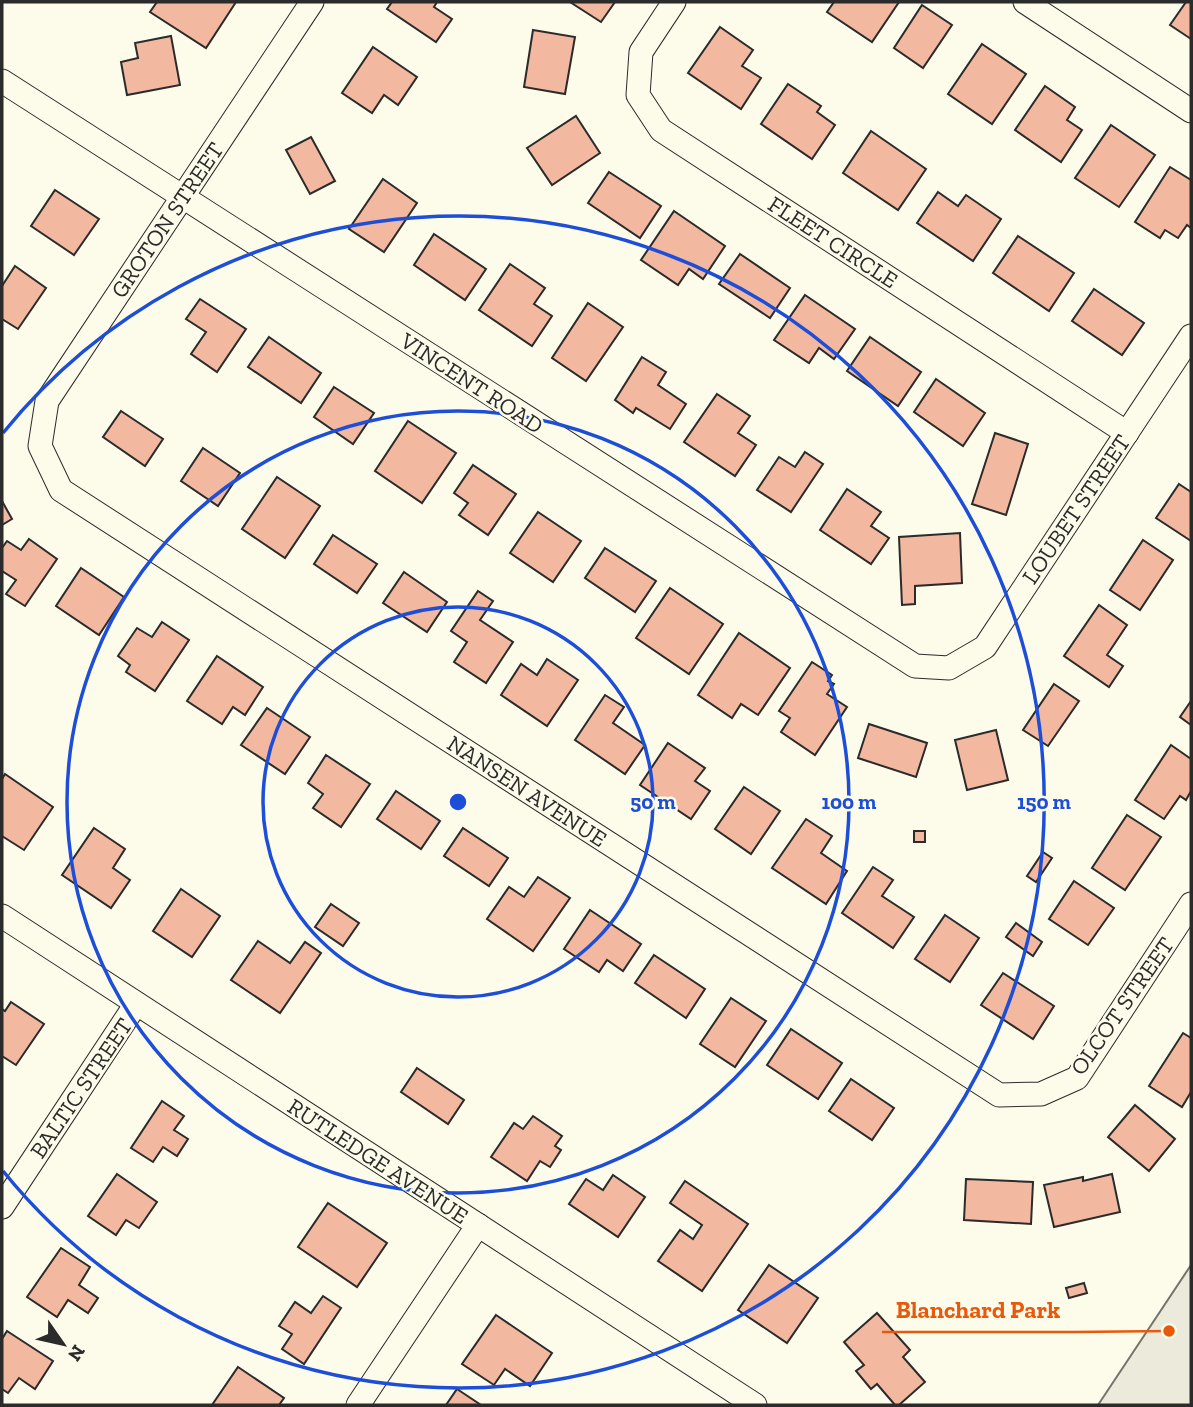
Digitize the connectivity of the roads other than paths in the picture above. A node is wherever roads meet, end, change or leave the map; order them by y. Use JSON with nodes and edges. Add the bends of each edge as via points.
{"nodes":[{"id":1,"x":312,"y":2,"type":"edge"},
{"id":2,"x":674,"y":2,"type":"edge"},
{"id":3,"x":1026,"y":2,"type":"edge"},
{"id":4,"x":2,"y":81,"type":"edge"},
{"id":5,"x":1191,"y":111,"type":"edge"},
{"id":6,"x":183,"y":197,"type":"junction"},
{"id":7,"x":1191,"y":336,"type":"edge"},
{"id":8,"x":1127,"y":433,"type":"junction"},
{"id":9,"x":40,"y":446,"type":"joint"},
{"id":10,"x":949,"y":668,"type":"joint"},
{"id":11,"x":1191,"y":904,"type":"edge"},
{"id":12,"x":2,"y":916,"type":"edge"},
{"id":13,"x":136,"y":1004,"type":"junction"},
{"id":14,"x":1041,"y":1094,"type":"joint"},
{"id":15,"x":2,"y":1207,"type":"edge"},
{"id":16,"x":478,"y":1225,"type":"junction"},
{"id":17,"x":358,"y":1405,"type":"edge"},
{"id":18,"x":755,"y":1405,"type":"edge"}],
"edges":[{"from":1,"to":6,"type":"street","name":"GROTON STREET"},
{"from":2,"to":8,"type":"street","name":"FLEET CIRCLE","via":[[641,52],[638,95],[661,130]]},
{"from":3,"to":5,"type":"street"},
{"from":4,"to":6,"type":"street","name":"VINCENT ROAD"},
{"from":6,"to":9,"type":"street","name":"GROTON STREET","via":[[47,401]]},
{"from":6,"to":10,"type":"street","name":"VINCENT ROAD","via":[[915,666]]},
{"from":7,"to":8,"type":"street","name":"LOUBET STREET"},
{"from":8,"to":10,"type":"street","name":"LOUBET STREET","via":[[985,647]]},
{"from":9,"to":14,"type":"street","name":"NANSEN AVENUE","via":[[61,490],[999,1095]]},
{"from":11,"to":14,"type":"street","name":"OLCOT STREET","via":[[1077,1078]]},
{"from":12,"to":13,"type":"street","name":"RUTLEDGE AVENUE"},
{"from":13,"to":15,"type":"street","name":"BALTIC STREET"},
{"from":13,"to":16,"type":"street","name":"RUTLEDGE AVENUE"},
{"from":16,"to":17,"type":"street"},
{"from":16,"to":18,"type":"street","name":"RUTLEDGE AVENUE"}]}
